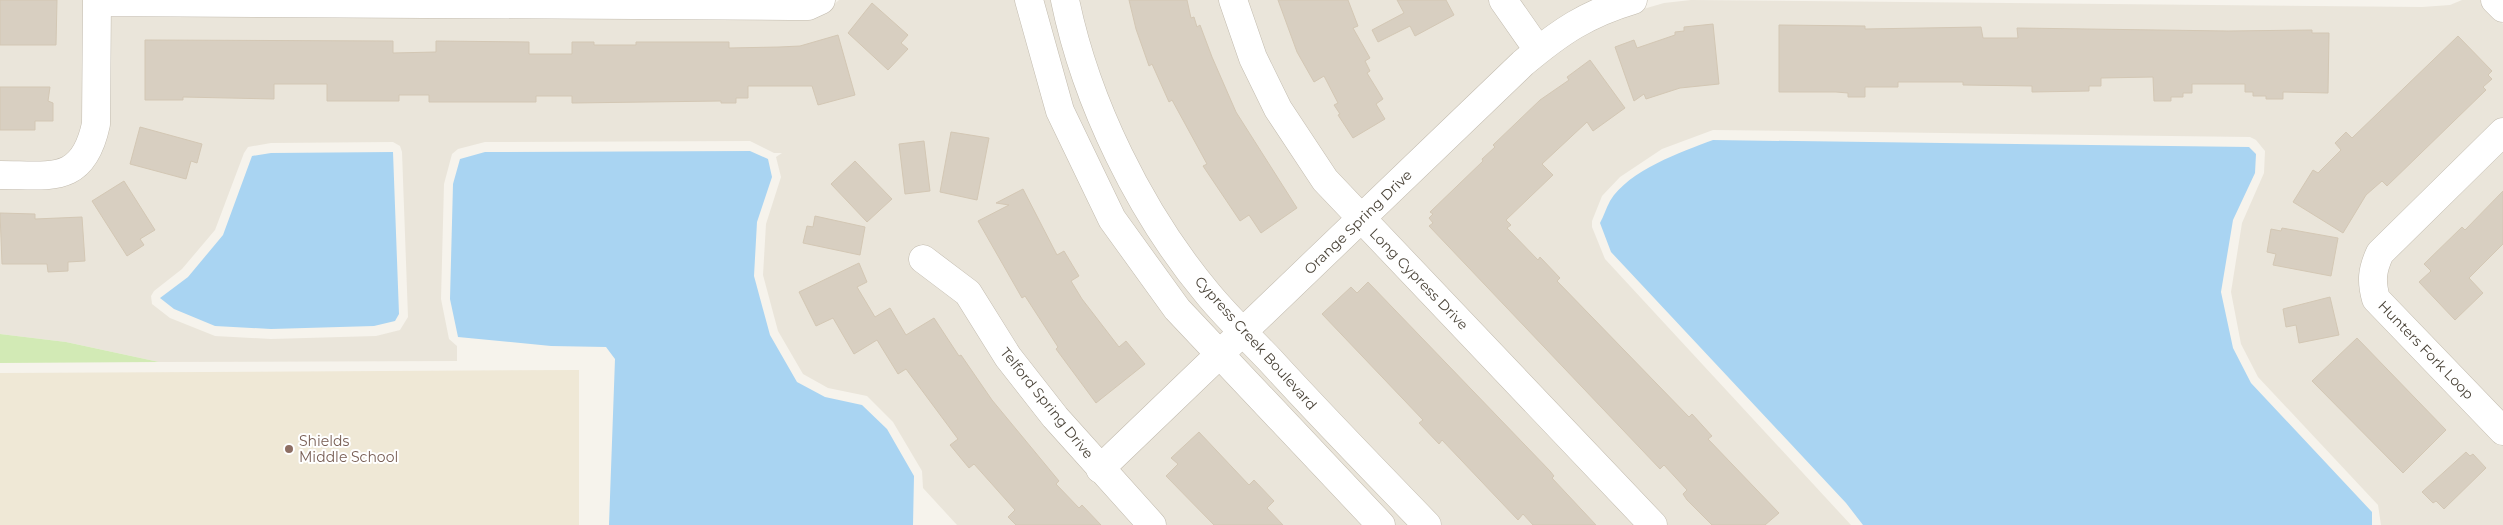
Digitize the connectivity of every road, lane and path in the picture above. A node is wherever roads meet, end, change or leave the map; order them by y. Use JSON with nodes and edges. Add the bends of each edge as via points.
{"nodes":[{"id":1,"x":821,"y":0,"type":"edge"},
{"id":2,"x":1030,"y":0,"type":"edge"},
{"id":3,"x":1065,"y":0,"type":"edge"},
{"id":4,"x":1233,"y":0,"type":"edge"},
{"id":5,"x":1503,"y":0,"type":"edge"},
{"id":6,"x":1633,"y":0,"type":"edge"},
{"id":7,"x":2495,"y":0,"type":"edge"},
{"id":8,"x":97,"y":1,"type":"edge"},
{"id":9,"x":343,"y":2,"type":"edge"},
{"id":10,"x":2503,"y":8,"type":"edge"},
{"id":11,"x":1538,"y":50,"type":"junction"},
{"id":12,"x":2503,"y":132,"type":"edge"},
{"id":13,"x":0,"y":175,"type":"edge"},
{"id":14,"x":1362,"y":218,"type":"junction"},
{"id":15,"x":923,"y":259,"type":"dead end"},
{"id":16,"x":1243,"y":332,"type":"junction"},
{"id":17,"x":1220,"y":354,"type":"junction"},
{"id":18,"x":2503,"y":431,"type":"edge"},
{"id":19,"x":1100,"y":469,"type":"junction"},
{"id":20,"x":1152,"y":525,"type":"edge"},
{"id":21,"x":1381,"y":525,"type":"edge"},
{"id":22,"x":1427,"y":525,"type":"edge"},
{"id":23,"x":1653,"y":525,"type":"edge"}],
"edges":[{"from":1,"to":9,"type":"street","via":[[808,6]]},
{"from":2,"to":17,"type":"street","via":[[1060,111],[1112,219],[1177,310]]},
{"from":3,"to":16,"type":"street","name":"Cypress Creek Boulevard","via":[[1074,44],[1097,107],[1123,162],[1160,227],[1207,293]]},
{"from":4,"to":14,"type":"street","name":"Long Cypress Drive","via":[[1253,58],[1278,109],[1325,180]]},
{"from":5,"to":11,"type":"street"},
{"from":6,"to":11,"type":"street","name":"Orange Spring Drive","via":[[1598,11]]},
{"from":7,"to":10,"type":"street"},
{"from":8,"to":9,"type":"street"},
{"from":8,"to":13,"type":"street","via":[[96,124],[92,142],[75,167],[61,174]]},
{"from":11,"to":14,"type":"street","name":"Orange Spring Drive"},
{"from":12,"to":18,"type":"street","name":"Hunters Fork Loop","via":[[2380,253],[2372,283],[2376,299]]},
{"from":14,"to":16,"type":"street","name":"Orange Spring Drive"},
{"from":14,"to":23,"type":"street","name":"Long Cypress Drive"},
{"from":15,"to":19,"type":"street","name":"Telford Spring Drive","via":[[968,293],[1008,357]]},
{"from":16,"to":17,"type":"street","name":"Orange Spring Drive"},
{"from":16,"to":22,"type":"street","name":"Cypress Creek Boulevard"},
{"from":17,"to":19,"type":"street","name":"Orange Spring Drive"},
{"from":17,"to":21,"type":"street"},
{"from":19,"to":20,"type":"street","name":"Telford Spring Drive"}]}
